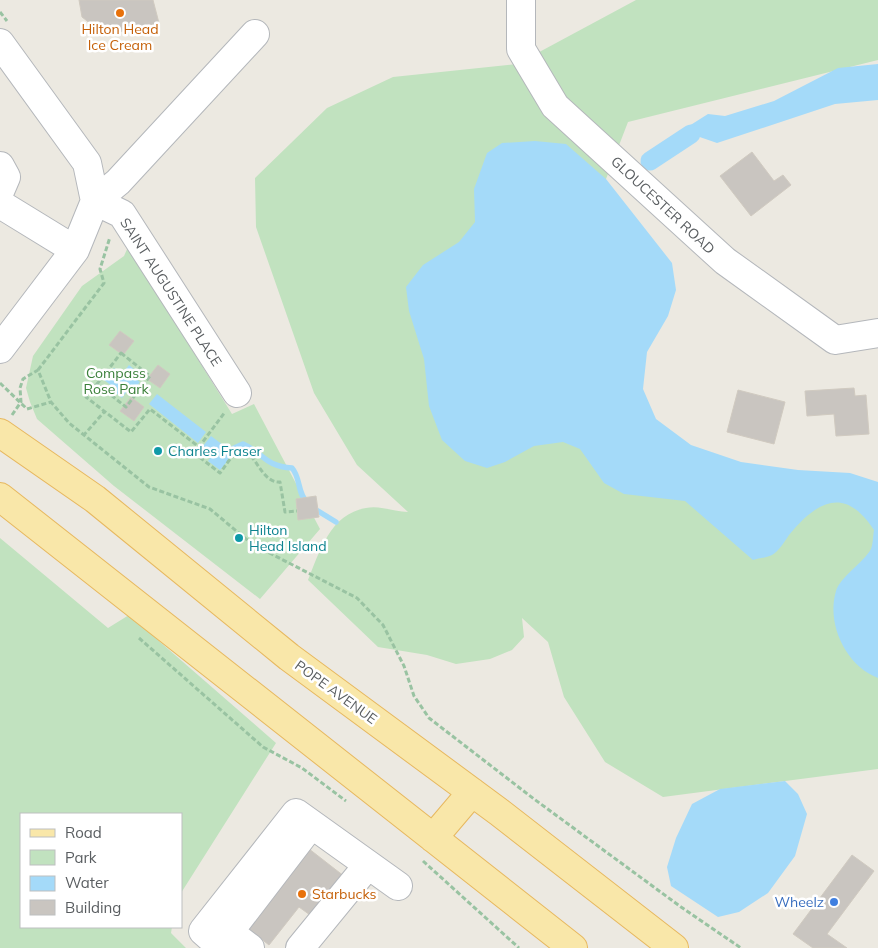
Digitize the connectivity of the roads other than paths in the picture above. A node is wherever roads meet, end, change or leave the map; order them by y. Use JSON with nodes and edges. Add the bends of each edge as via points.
{"nodes":[{"id":1,"x":521,"y":0,"type":"edge"},
{"id":2,"x":255,"y":34,"type":"dead end"},
{"id":3,"x":0,"y":43,"type":"edge"},
{"id":4,"x":9,"y":74,"type":"edge"},
{"id":5,"x":0,"y":166,"type":"edge"},
{"id":6,"x":0,"y":191,"type":"edge"},
{"id":7,"x":95,"y":201,"type":"junction"},
{"id":8,"x":0,"y":204,"type":"edge"},
{"id":9,"x":75,"y":250,"type":"junction"},
{"id":10,"x":878,"y":333,"type":"edge"},
{"id":11,"x":0,"y":348,"type":"edge"},
{"id":12,"x":231,"y":403,"type":"road end"},
{"id":13,"x":0,"y":432,"type":"edge"},
{"id":14,"x":0,"y":497,"type":"edge"},
{"id":15,"x":472,"y":792,"type":"junction"},
{"id":16,"x":311,"y":825,"type":"junction"},
{"id":17,"x":426,"y":848,"type":"junction"},
{"id":18,"x":368,"y":865,"type":"junction"},
{"id":19,"x":398,"y":886,"type":"dead end"},
{"id":20,"x":222,"y":948,"type":"edge"},
{"id":21,"x":250,"y":948,"type":"edge"},
{"id":22,"x":300,"y":948,"type":"edge"},
{"id":23,"x":573,"y":948,"type":"edge"},
{"id":24,"x":674,"y":948,"type":"edge"}],
"edges":[{"from":1,"to":10,"type":"street","name":"GLOUCESTER ROAD","via":[[522,49],[555,106],[725,261],[835,340]]},
{"from":2,"to":7,"type":"street","via":[[118,182]]},
{"from":3,"to":4,"type":"street"},
{"from":4,"to":7,"type":"street","via":[[87,162]]},
{"from":5,"to":6,"type":"street","via":[[6,177]]},
{"from":7,"to":9,"type":"street"},
{"from":7,"to":12,"type":"street","name":"SAINT AUGUSTINE PLACE","via":[[122,214]]},
{"from":8,"to":9,"type":"street"},
{"from":9,"to":11,"type":"street"},
{"from":13,"to":15,"type":"main road","name":"POPE AVENUE","via":[[95,499],[289,657]]},
{"from":14,"to":17,"type":"main road"},
{"from":15,"to":17,"type":"main road"},
{"from":15,"to":24,"type":"main road","name":"POPE AVENUE"},
{"from":16,"to":18,"type":"street"},
{"from":16,"to":20,"type":"street","via":[[296,813],[203,931]]},
{"from":16,"to":21,"type":"street","via":[[229,932]]},
{"from":17,"to":23,"type":"main road"},
{"from":18,"to":19,"type":"street"},
{"from":18,"to":22,"type":"street"}]}
